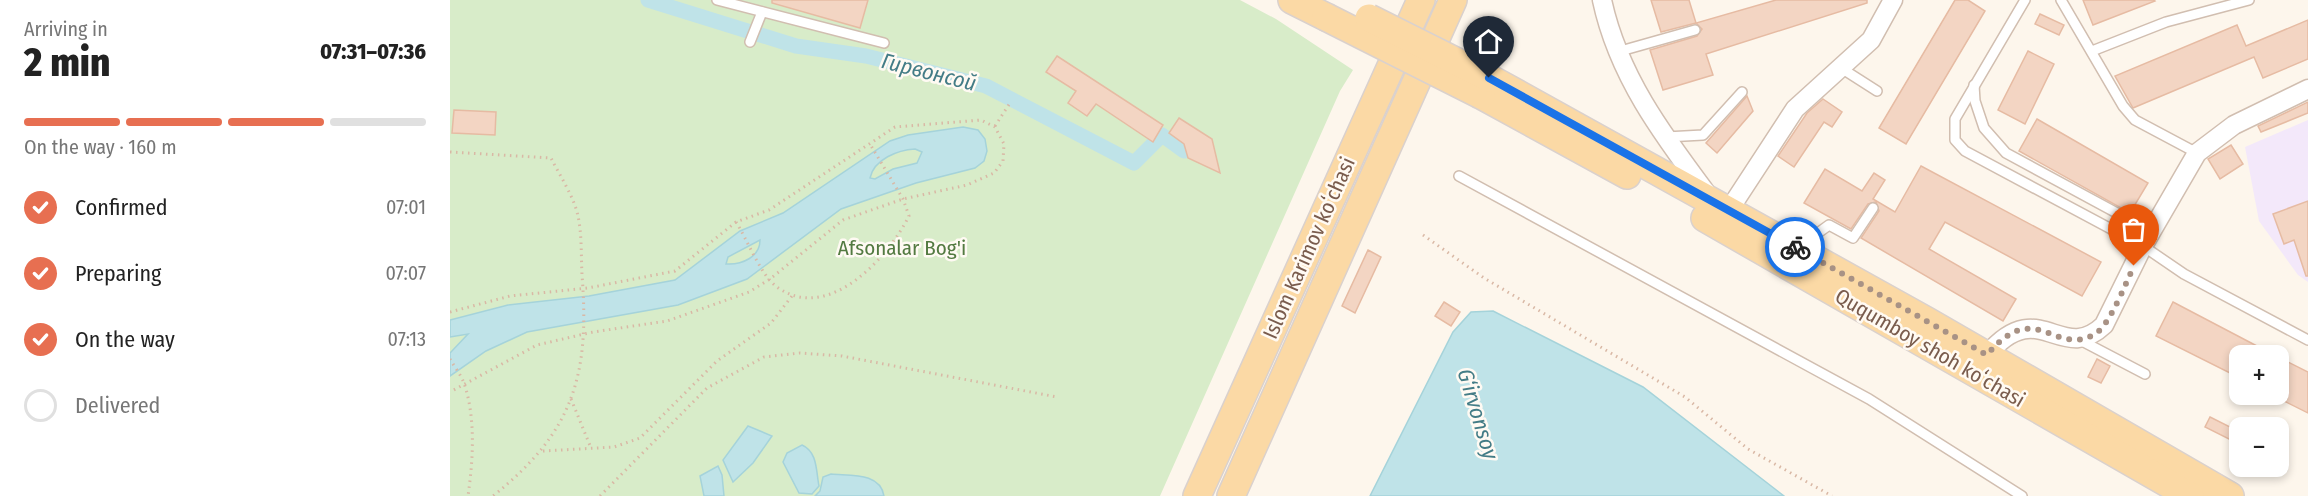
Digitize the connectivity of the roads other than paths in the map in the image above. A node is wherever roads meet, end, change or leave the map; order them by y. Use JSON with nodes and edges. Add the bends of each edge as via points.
{"nodes":[{"id":1,"x":717,"y":0,"type":"edge"},
{"id":2,"x":1292,"y":0,"type":"edge"},
{"id":3,"x":1420,"y":0,"type":"edge"},
{"id":4,"x":1453,"y":0,"type":"edge"},
{"id":5,"x":1602,"y":0,"type":"edge"},
{"id":6,"x":1893,"y":0,"type":"edge"},
{"id":7,"x":2025,"y":0,"type":"edge"},
{"id":8,"x":2061,"y":0,"type":"edge"},
{"id":9,"x":2248,"y":0,"type":"edge"},
{"id":10,"x":1332,"y":6,"type":"edge"},
{"id":11,"x":762,"y":12,"type":"junction"},
{"id":12,"x":1695,"y":30,"type":"dead end"},
{"id":13,"x":750,"y":42,"type":"dead end"},
{"id":14,"x":884,"y":43,"type":"dead end"},
{"id":15,"x":2092,"y":51,"type":"junction"},
{"id":16,"x":1617,"y":52,"type":"junction"},
{"id":17,"x":1841,"y":68,"type":"junction"},
{"id":18,"x":1974,"y":85,"type":"junction"},
{"id":19,"x":1485,"y":86,"type":"junction"},
{"id":20,"x":2308,"y":89,"type":"edge"},
{"id":21,"x":1877,"y":91,"type":"dead end"},
{"id":22,"x":1742,"y":92,"type":"dead end"},
{"id":23,"x":1664,"y":137,"type":"junction"},
{"id":24,"x":2197,"y":153,"type":"junction"},
{"id":25,"x":1459,"y":176,"type":"dead end"},
{"id":26,"x":1721,"y":206,"type":"junction"},
{"id":27,"x":1874,"y":208,"type":"dead end"},
{"id":28,"x":2147,"y":239,"type":"junction"},
{"id":29,"x":1807,"y":254,"type":"junction"},
{"id":30,"x":2078,"y":339,"type":"junction"},
{"id":31,"x":2308,"y":340,"type":"edge"},
{"id":32,"x":1987,"y":355,"type":"junction"},
{"id":33,"x":2145,"y":374,"type":"dead end"},
{"id":34,"x":1197,"y":496,"type":"edge"},
{"id":35,"x":1231,"y":496,"type":"edge"},
{"id":36,"x":2022,"y":496,"type":"edge"},
{"id":37,"x":2190,"y":496,"type":"edge"},
{"id":38,"x":2230,"y":496,"type":"edge"}],
"edges":[{"from":1,"to":11,"type":"lane"},
{"from":2,"to":10,"type":"main road"},
{"from":3,"to":34,"type":"main road","name":"Islom Karimov koʻchasi"},
{"from":4,"to":35,"type":"main road","name":"Islom Karimov koʻchasi"},
{"from":5,"to":16,"type":"street"},
{"from":6,"to":17,"type":"street","via":[[1870,40]]},
{"from":7,"to":18,"type":"lane"},
{"from":8,"to":15,"type":"lane"},
{"from":9,"to":15,"type":"lane","via":[[2166,22]]},
{"from":10,"to":19,"type":"main road","bridge":true},
{"from":11,"to":13,"type":"lane"},
{"from":11,"to":14,"type":"lane"},
{"from":12,"to":16,"type":"lane"},
{"from":15,"to":24,"type":"lane","via":[[2135,120]]},
{"from":16,"to":23,"type":"street"},
{"from":17,"to":21,"type":"lane"},
{"from":17,"to":26,"type":"street","via":[[1795,109]]},
{"from":18,"to":28,"type":"lane","via":[[1984,128],[2006,153]]},
{"from":18,"to":28,"type":"lane","via":[[1953,129],[1955,140],[1965,151]]},
{"from":19,"to":26,"type":"main road","name":"Ququmboy shoh koʻchasi"},
{"from":19,"to":37,"type":"main road","name":"Ququmboy shoh koʻchasi","via":[[1714,223]]},
{"from":20,"to":24,"type":"street","via":[[2234,125]]},
{"from":22,"to":23,"type":"lane","via":[[1703,135]]},
{"from":23,"to":26,"type":"street"},
{"from":24,"to":28,"type":"street"},
{"from":25,"to":36,"type":"lane","via":[[1869,399]]},
{"from":26,"to":29,"type":"main road","name":"Ququmboy shoh koʻchasi"},
{"from":27,"to":29,"type":"lane","via":[[1854,238],[1829,225],[1818,233]]},
{"from":28,"to":30,"type":"street","via":[[2104,325],[2095,334]]},
{"from":28,"to":31,"type":"lane","via":[[2184,274]]},
{"from":29,"to":32,"type":"main road","name":"Ququmboy shoh koʻchasi"},
{"from":30,"to":32,"type":"street","via":[[2026,327],[2001,339]]},
{"from":30,"to":33,"type":"lane"},
{"from":32,"to":38,"type":"main road","name":"Ququmboy shoh koʻchasi"}]}
